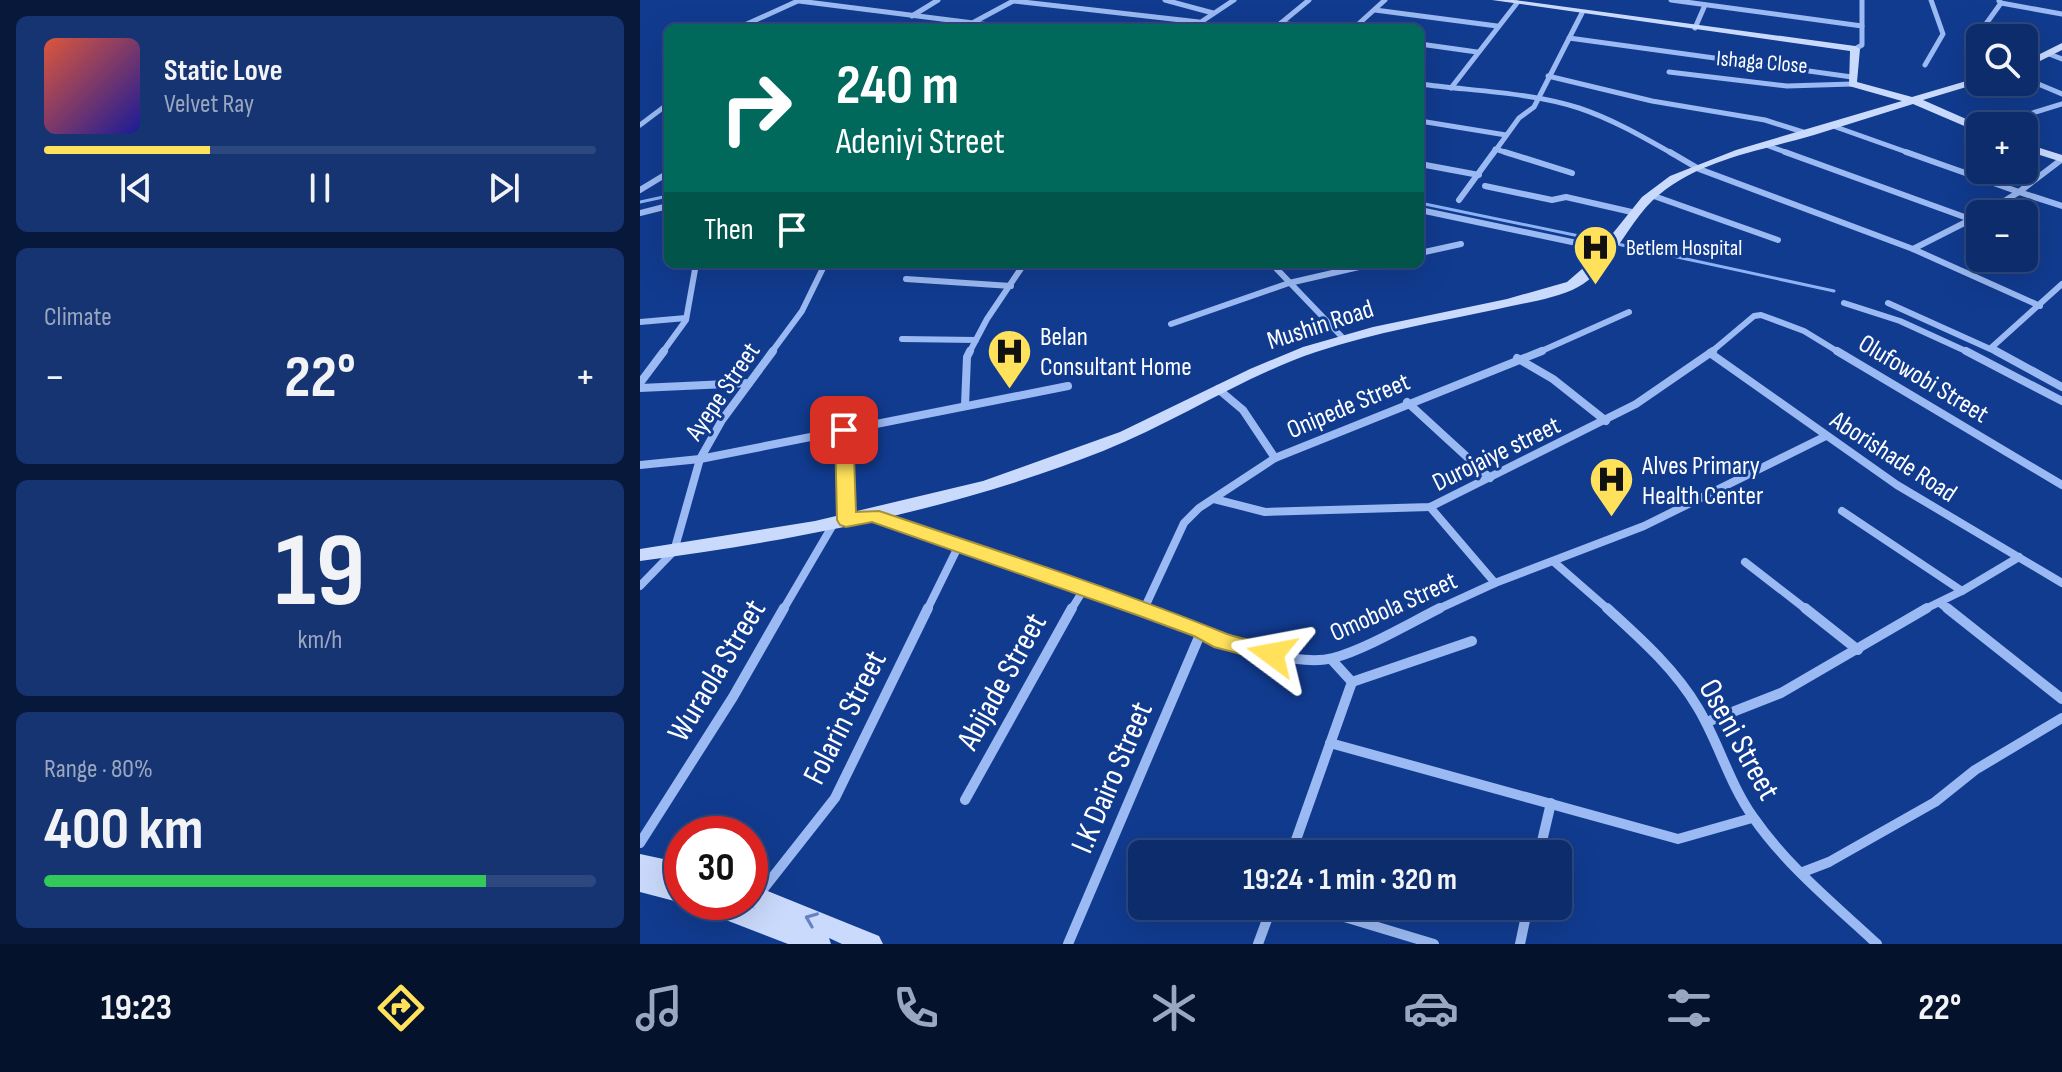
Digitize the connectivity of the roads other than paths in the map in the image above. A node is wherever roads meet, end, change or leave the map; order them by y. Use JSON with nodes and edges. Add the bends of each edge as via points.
{"nodes":[{"id":1,"x":799,"y":0,"type":"edge"},
{"id":2,"x":938,"y":0,"type":"edge"},
{"id":3,"x":1014,"y":0,"type":"edge"},
{"id":4,"x":1165,"y":0,"type":"edge"},
{"id":5,"x":1234,"y":0,"type":"edge"},
{"id":6,"x":1309,"y":0,"type":"edge"},
{"id":7,"x":1385,"y":0,"type":"edge"},
{"id":8,"x":1496,"y":0,"type":"edge"},
{"id":9,"x":1671,"y":0,"type":"edge"},
{"id":10,"x":1862,"y":0,"type":"edge"},
{"id":11,"x":1931,"y":0,"type":"edge"},
{"id":12,"x":2000,"y":2,"type":"edge"},
{"id":13,"x":1517,"y":3,"type":"junction"},
{"id":14,"x":1705,"y":5,"type":"junction"},
{"id":15,"x":1375,"y":10,"type":"junction"},
{"id":16,"x":1213,"y":13,"type":"junction"},
{"id":17,"x":1582,"y":13,"type":"junction"},
{"id":18,"x":2062,"y":14,"type":"edge"},
{"id":19,"x":912,"y":16,"type":"junction"},
{"id":20,"x":1199,"y":22,"type":"junction"},
{"id":21,"x":972,"y":23,"type":"junction"},
{"id":22,"x":1281,"y":23,"type":"joint"},
{"id":23,"x":747,"y":24,"type":"edge"},
{"id":24,"x":980,"y":24,"type":"edge"},
{"id":25,"x":1197,"y":24,"type":"edge"},
{"id":26,"x":1287,"y":24,"type":"edge"},
{"id":27,"x":1359,"y":24,"type":"edge"},
{"id":28,"x":1985,"y":24,"type":"edge"},
{"id":29,"x":1497,"y":26,"type":"junction"},
{"id":30,"x":1862,"y":26,"type":"junction"},
{"id":31,"x":1695,"y":28,"type":"junction"},
{"id":32,"x":1569,"y":38,"type":"junction"},
{"id":33,"x":1424,"y":45,"type":"edge"},
{"id":34,"x":2062,"y":46,"type":"edge"},
{"id":35,"x":1855,"y":49,"type":"junction"},
{"id":36,"x":1477,"y":52,"type":"junction"},
{"id":37,"x":2049,"y":54,"type":"junction"},
{"id":38,"x":2038,"y":59,"type":"edge"},
{"id":39,"x":2062,"y":59,"type":"edge"},
{"id":40,"x":1925,"y":65,"type":"dead end"},
{"id":41,"x":1669,"y":72,"type":"dead end"},
{"id":42,"x":1548,"y":76,"type":"junction"},
{"id":43,"x":1852,"y":80,"type":"junction"},
{"id":44,"x":2038,"y":84,"type":"edge"},
{"id":45,"x":1424,"y":85,"type":"edge"},
{"id":46,"x":1966,"y":85,"type":"edge"},
{"id":47,"x":1451,"y":88,"type":"junction"},
{"id":48,"x":2062,"y":94,"type":"edge"},
{"id":49,"x":1536,"y":99,"type":"junction"},
{"id":50,"x":1917,"y":101,"type":"junction"},
{"id":51,"x":2062,"y":104,"type":"edge"},
{"id":52,"x":664,"y":107,"type":"edge"},
{"id":53,"x":2036,"y":112,"type":"edge"},
{"id":54,"x":1424,"y":122,"type":"edge"},
{"id":55,"x":1966,"y":124,"type":"edge"},
{"id":56,"x":640,"y":125,"type":"edge"},
{"id":57,"x":1833,"y":126,"type":"junction"},
{"id":58,"x":1806,"y":133,"type":"junction"},
{"id":59,"x":1506,"y":135,"type":"junction"},
{"id":60,"x":1766,"y":145,"type":"junction"},
{"id":61,"x":1495,"y":149,"type":"junction"},
{"id":62,"x":2038,"y":152,"type":"edge"},
{"id":63,"x":2062,"y":160,"type":"edge"},
{"id":64,"x":1424,"y":165,"type":"edge"},
{"id":65,"x":1699,"y":169,"type":"junction"},
{"id":66,"x":1572,"y":173,"type":"dead end"},
{"id":67,"x":664,"y":175,"type":"edge"},
{"id":68,"x":1479,"y":175,"type":"junction"},
{"id":69,"x":1485,"y":186,"type":"dead end"},
{"id":70,"x":640,"y":190,"type":"edge"},
{"id":71,"x":2019,"y":192,"type":"junction"},
{"id":72,"x":1651,"y":195,"type":"junction"},
{"id":73,"x":1459,"y":200,"type":"dead end"},
{"id":74,"x":2006,"y":200,"type":"edge"},
{"id":75,"x":2062,"y":206,"type":"edge"},
{"id":76,"x":664,"y":207,"type":"edge"},
{"id":77,"x":1424,"y":211,"type":"edge"},
{"id":78,"x":640,"y":213,"type":"edge"},
{"id":79,"x":1636,"y":213,"type":"junction"},
{"id":80,"x":1966,"y":218,"type":"edge"},
{"id":81,"x":1966,"y":221,"type":"edge"},
{"id":82,"x":1778,"y":240,"type":"dead end"},
{"id":83,"x":1604,"y":243,"type":"junction"},
{"id":84,"x":1461,"y":244,"type":"dead end"},
{"id":85,"x":1913,"y":249,"type":"junction"},
{"id":86,"x":1424,"y":252,"type":"edge"},
{"id":87,"x":695,"y":268,"type":"edge"},
{"id":88,"x":823,"y":268,"type":"edge"},
{"id":89,"x":1022,"y":268,"type":"edge"},
{"id":90,"x":1276,"y":268,"type":"edge"},
{"id":91,"x":1355,"y":268,"type":"edge"},
{"id":92,"x":906,"y":279,"type":"dead end"},
{"id":93,"x":1289,"y":283,"type":"junction"},
{"id":94,"x":2062,"y":284,"type":"edge"},
{"id":95,"x":1011,"y":286,"type":"junction"},
{"id":96,"x":1844,"y":303,"type":"dead end"},
{"id":97,"x":1888,"y":303,"type":"dead end"},
{"id":98,"x":2040,"y":306,"type":"junction"},
{"id":99,"x":1629,"y":312,"type":"dead end"},
{"id":100,"x":1761,"y":315,"type":"joint"},
{"id":101,"x":686,"y":318,"type":"junction"},
{"id":102,"x":640,"y":322,"type":"edge"},
{"id":103,"x":1171,"y":324,"type":"dead end"},
{"id":104,"x":1343,"y":338,"type":"junction"},
{"id":105,"x":902,"y":339,"type":"dead end"},
{"id":106,"x":976,"y":340,"type":"junction"},
{"id":107,"x":1991,"y":348,"type":"junction"},
{"id":108,"x":1710,"y":353,"type":"junction"},
{"id":109,"x":1517,"y":358,"type":"junction"},
{"id":110,"x":749,"y":383,"type":"junction"},
{"id":111,"x":640,"y":386,"type":"edge"},
{"id":112,"x":1068,"y":386,"type":"dead end"},
{"id":113,"x":2062,"y":387,"type":"edge"},
{"id":114,"x":1218,"y":389,"type":"junction"},
{"id":115,"x":2062,"y":401,"type":"edge"},
{"id":116,"x":1407,"y":402,"type":"junction"},
{"id":117,"x":965,"y":405,"type":"junction"},
{"id":118,"x":1606,"y":421,"type":"junction"},
{"id":119,"x":844,"y":430,"type":"junction"},
{"id":120,"x":1826,"y":436,"type":"junction"},
{"id":121,"x":1275,"y":458,"type":"junction"},
{"id":122,"x":700,"y":459,"type":"junction"},
{"id":123,"x":640,"y":465,"type":"edge"},
{"id":124,"x":1490,"y":478,"type":"junction"},
{"id":125,"x":2062,"y":485,"type":"edge"},
{"id":126,"x":1214,"y":499,"type":"junction"},
{"id":127,"x":1430,"y":507,"type":"junction"},
{"id":128,"x":1842,"y":511,"type":"dead end"},
{"id":129,"x":872,"y":516,"type":"junction"},
{"id":130,"x":840,"y":521,"type":"junction"},
{"id":131,"x":958,"y":547,"type":"junction"},
{"id":132,"x":674,"y":551,"type":"junction"},
{"id":133,"x":640,"y":555,"type":"edge"},
{"id":134,"x":2019,"y":557,"type":"junction"},
{"id":135,"x":1554,"y":562,"type":"junction"},
{"id":136,"x":1745,"y":562,"type":"dead end"},
{"id":137,"x":1495,"y":583,"type":"junction"},
{"id":138,"x":2062,"y":583,"type":"edge"},
{"id":139,"x":640,"y":586,"type":"edge"},
{"id":140,"x":1084,"y":589,"type":"junction"},
{"id":141,"x":1962,"y":591,"type":"junction"},
{"id":142,"x":1940,"y":603,"type":"junction"},
{"id":143,"x":1144,"y":609,"type":"junction"},
{"id":144,"x":1202,"y":630,"type":"junction"},
{"id":145,"x":1472,"y":641,"type":"dead end"},
{"id":146,"x":1858,"y":650,"type":"junction"},
{"id":147,"x":1331,"y":659,"type":"junction"},
{"id":148,"x":1352,"y":682,"type":"junction"},
{"id":149,"x":2062,"y":699,"type":"edge"},
{"id":150,"x":2062,"y":718,"type":"edge"},
{"id":151,"x":1707,"y":722,"type":"junction"},
{"id":152,"x":1330,"y":743,"type":"junction"},
{"id":153,"x":965,"y":800,"type":"dead end"},
{"id":154,"x":1551,"y":803,"type":"junction"},
{"id":155,"x":1752,"y":818,"type":"junction"},
{"id":156,"x":1296,"y":840,"type":"edge"},
{"id":157,"x":1542,"y":840,"type":"edge"},
{"id":158,"x":640,"y":843,"type":"edge"},
{"id":159,"x":640,"y":865,"type":"edge"},
{"id":160,"x":664,"y":870,"type":"edge"},
{"id":161,"x":1803,"y":872,"type":"junction"},
{"id":162,"x":768,"y":879,"type":"edge"},
{"id":163,"x":640,"y":881,"type":"edge"},
{"id":164,"x":664,"y":887,"type":"edge"},
{"id":165,"x":768,"y":902,"type":"edge"},
{"id":166,"x":762,"y":920,"type":"edge"},
{"id":167,"x":1267,"y":920,"type":"edge"},
{"id":168,"x":1354,"y":920,"type":"edge"},
{"id":169,"x":1525,"y":920,"type":"edge"},
{"id":170,"x":819,"y":944,"type":"edge"},
{"id":171,"x":871,"y":944,"type":"edge"},
{"id":172,"x":1068,"y":944,"type":"edge"},
{"id":173,"x":1258,"y":944,"type":"edge"},
{"id":174,"x":1434,"y":944,"type":"edge"},
{"id":175,"x":1520,"y":944,"type":"edge"},
{"id":176,"x":1877,"y":944,"type":"edge"}],
"edges":[{"from":1,"to":19,"type":"street"},
{"from":1,"to":23,"type":"street"},
{"from":2,"to":19,"type":"street"},
{"from":3,"to":20,"type":"street"},
{"from":3,"to":21,"type":"street"},
{"from":4,"to":16,"type":"street"},
{"from":5,"to":16,"type":"street"},
{"from":6,"to":22,"type":"street"},
{"from":7,"to":15,"type":"street"},
{"from":8,"to":13,"type":"main road"},
{"from":9,"to":14,"type":"street"},
{"from":10,"to":30,"type":"street"},
{"from":11,"to":40,"type":"street","via":[[1943,34]]},
{"from":12,"to":18,"type":"street"},
{"from":12,"to":28,"type":"street"},
{"from":13,"to":17,"type":"main road"},
{"from":13,"to":29,"type":"street"},
{"from":14,"to":30,"type":"street"},
{"from":14,"to":31,"type":"street"},
{"from":15,"to":27,"type":"street"},
{"from":15,"to":29,"type":"street"},
{"from":16,"to":20,"type":"street"},
{"from":17,"to":31,"type":"main road"},
{"from":17,"to":32,"type":"street"},
{"from":19,"to":21,"type":"street"},
{"from":20,"to":25,"type":"street"},
{"from":21,"to":24,"type":"street"},
{"from":22,"to":26,"type":"street"},
{"from":29,"to":36,"type":"street"},
{"from":30,"to":35,"type":"street","via":[[1862,45]]},
{"from":31,"to":35,"type":"main road"},
{"from":32,"to":42,"type":"street"},
{"from":32,"to":43,"type":"street"},
{"from":33,"to":36,"type":"street"},
{"from":34,"to":37,"type":"main road"},
{"from":35,"to":43,"type":"main road"},
{"from":36,"to":47,"type":"street"},
{"from":37,"to":38,"type":"main road"},
{"from":37,"to":39,"type":"street"},
{"from":41,"to":43,"type":"street","name":"Ishaga Close","via":[[1787,86]]},
{"from":42,"to":49,"type":"street"},
{"from":42,"to":58,"type":"street"},
{"from":43,"to":50,"type":"main road"},
{"from":44,"to":48,"type":"street"},
{"from":45,"to":47,"type":"street"},
{"from":46,"to":50,"type":"main road","name":"Mushin Road"},
{"from":47,"to":49,"type":"street"},
{"from":49,"to":59,"type":"street"},
{"from":49,"to":65,"type":"street","via":[[1582,109]]},
{"from":50,"to":55,"type":"main road"},
{"from":50,"to":57,"type":"main road","name":"Mushin Road"},
{"from":51,"to":53,"type":"street"},
{"from":52,"to":56,"type":"street"},
{"from":54,"to":59,"type":"street"},
{"from":57,"to":58,"type":"main road","name":"Mushin Road"},
{"from":57,"to":71,"type":"street"},
{"from":58,"to":60,"type":"main road","name":"Mushin Road"},
{"from":59,"to":61,"type":"street"},
{"from":60,"to":65,"type":"main road","name":"Mushin Road"},
{"from":60,"to":80,"type":"street"},
{"from":61,"to":66,"type":"street"},
{"from":61,"to":68,"type":"street"},
{"from":62,"to":63,"type":"main road"},
{"from":63,"to":71,"type":"street"},
{"from":64,"to":68,"type":"street"},
{"from":65,"to":72,"type":"main road","name":"Mushin Road"},
{"from":65,"to":85,"type":"street"},
{"from":67,"to":70,"type":"street"},
{"from":68,"to":73,"type":"street"},
{"from":69,"to":79,"type":"street"},
{"from":71,"to":74,"type":"street"},
{"from":71,"to":75,"type":"street"},
{"from":72,"to":79,"type":"main road","name":"Mushin Road"},
{"from":72,"to":82,"type":"street"},
{"from":76,"to":78,"type":"street"},
{"from":77,"to":83,"type":"street"},
{"from":79,"to":83,"type":"main road","name":"Mushin Road"},
{"from":81,"to":85,"type":"street"},
{"from":83,"to":104,"type":"main road","name":"Mushin Road","via":[[1572,285]]},
{"from":84,"to":86,"type":"street"},
{"from":85,"to":98,"type":"street"},
{"from":87,"to":101,"type":"street"},
{"from":88,"to":110,"type":"street","name":"Ayepe Street","via":[[802,311]]},
{"from":89,"to":95,"type":"street"},
{"from":90,"to":93,"type":"street"},
{"from":91,"to":93,"type":"street"},
{"from":92,"to":95,"type":"street"},
{"from":93,"to":103,"type":"street"},
{"from":93,"to":104,"type":"street"},
{"from":94,"to":98,"type":"street"},
{"from":95,"to":106,"type":"street"},
{"from":96,"to":115,"type":"street","via":[[1969,353]]},
{"from":97,"to":107,"type":"street"},
{"from":98,"to":107,"type":"street"},
{"from":99,"to":109,"type":"street","name":"Onipede Street"},
{"from":100,"to":108,"type":"street","name":"Durojaiye street"},
{"from":100,"to":125,"type":"street","name":"Olufowobi Street","via":[[1804,331]]},
{"from":101,"to":102,"type":"street"},
{"from":101,"to":111,"type":"street"},
{"from":104,"to":114,"type":"main road","name":"Mushin Road"},
{"from":105,"to":106,"type":"street"},
{"from":106,"to":117,"type":"street","via":[[967,357]]},
{"from":107,"to":113,"type":"street"},
{"from":108,"to":118,"type":"street","name":"Durojaiye street"},
{"from":108,"to":120,"type":"street","name":"Aborishade Road"},
{"from":109,"to":116,"type":"street","name":"Onipede Street"},
{"from":109,"to":118,"type":"street"},
{"from":110,"to":111,"type":"street"},
{"from":110,"to":122,"type":"street","name":"Ayepe Street"},
{"from":112,"to":117,"type":"street"},
{"from":114,"to":121,"type":"street","via":[[1243,410]]},
{"from":114,"to":129,"type":"main road","name":"Mushin Road","via":[[1174,415],[1094,449],[987,486]]},
{"from":116,"to":121,"type":"street","name":"Onipede Street"},
{"from":116,"to":124,"type":"street"},
{"from":117,"to":119,"type":"street"},
{"from":118,"to":124,"type":"street","name":"Durojaiye street"},
{"from":119,"to":122,"type":"street"},
{"from":119,"to":130,"type":"street"},
{"from":120,"to":134,"type":"street","name":"Aborishade Road"},
{"from":120,"to":135,"type":"street","name":"Omobola Street","via":[[1700,500]]},
{"from":121,"to":126,"type":"street","name":"Onipede Street"},
{"from":122,"to":123,"type":"street"},
{"from":122,"to":132,"type":"street","name":"Ayepe Street"},
{"from":124,"to":127,"type":"street","name":"Durojaiye street"},
{"from":126,"to":127,"type":"street","name":"Durojaiye street","via":[[1265,512]]},
{"from":126,"to":143,"type":"street","name":"Onipede Street","via":[[1184,523]]},
{"from":127,"to":137,"type":"street"},
{"from":128,"to":141,"type":"street"},
{"from":129,"to":130,"type":"main road","name":"Mushin Road"},
{"from":129,"to":131,"type":"street","name":"Omobola Street"},
{"from":130,"to":132,"type":"main road","name":"Mushin Road"},
{"from":130,"to":158,"type":"street","name":"Wuraola Street"},
{"from":131,"to":140,"type":"street","name":"Omobola Street"},
{"from":131,"to":162,"type":"street","name":"Folarin Street","via":[[835,798]]},
{"from":132,"to":133,"type":"main road","name":"Mushin Road"},
{"from":132,"to":139,"type":"street"},
{"from":134,"to":138,"type":"street","name":"Aborishade Road"},
{"from":134,"to":141,"type":"street"},
{"from":135,"to":137,"type":"street","name":"Omobola Street"},
{"from":135,"to":151,"type":"street","name":"Oseni Street","via":[[1636,636]]},
{"from":136,"to":146,"type":"street"},
{"from":137,"to":147,"type":"street","name":"Omobola Street"},
{"from":140,"to":143,"type":"street","name":"Omobola Street"},
{"from":140,"to":153,"type":"street","name":"Abijade Street"},
{"from":141,"to":142,"type":"street"},
{"from":142,"to":146,"type":"street"},
{"from":142,"to":149,"type":"street"},
{"from":143,"to":144,"type":"street","name":"Omobola Street"},
{"from":144,"to":147,"type":"street","name":"Omobola Street","via":[[1256,651]]},
{"from":144,"to":172,"type":"street","name":"I.K Dairo Street"},
{"from":145,"to":148,"type":"street"},
{"from":146,"to":151,"type":"street","via":[[1747,712]]},
{"from":147,"to":148,"type":"street"},
{"from":148,"to":152,"type":"street"},
{"from":150,"to":161,"type":"street","via":[[1975,770],[1935,802]]},
{"from":151,"to":155,"type":"street","name":"Oseni Street"},
{"from":152,"to":154,"type":"street"},
{"from":152,"to":156,"type":"street"},
{"from":154,"to":155,"type":"street","via":[[1678,839]]},
{"from":154,"to":157,"type":"street"},
{"from":155,"to":161,"type":"street","name":"Oseni Street"},
{"from":159,"to":160,"type":"main road"},
{"from":161,"to":176,"type":"street","name":"Oseni Street"},
{"from":163,"to":164,"type":"main road"},
{"from":171,"to":165,"type":"main road","one_way":true},
{"from":166,"to":170,"type":"main road"},
{"from":167,"to":173,"type":"street"},
{"from":168,"to":174,"type":"street"},
{"from":169,"to":175,"type":"street"}]}
